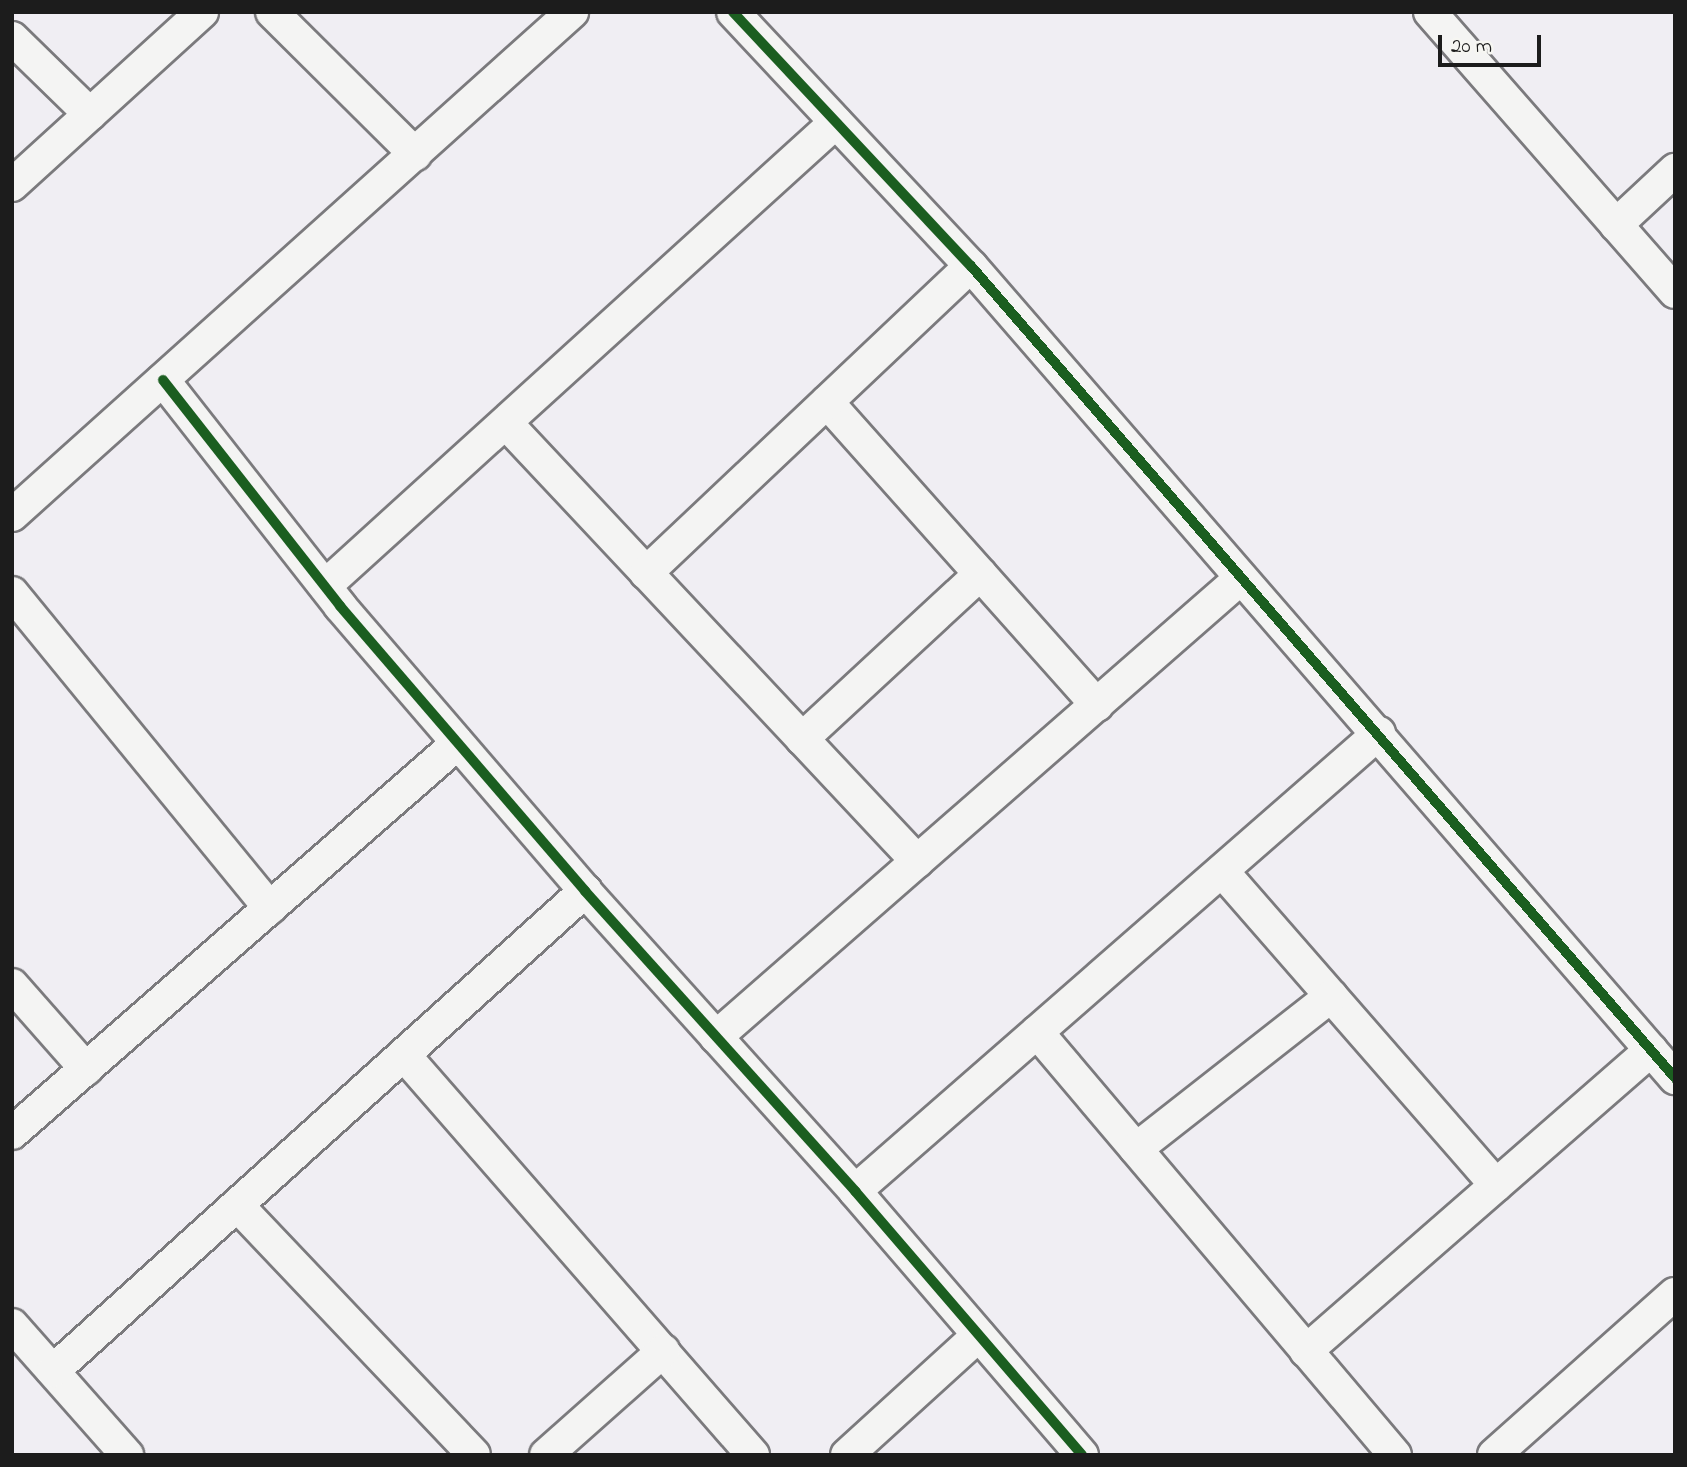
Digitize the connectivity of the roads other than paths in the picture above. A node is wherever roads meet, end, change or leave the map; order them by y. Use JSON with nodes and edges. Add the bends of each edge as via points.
{"nodes":[{"id":1,"x":202,"y":12,"type":"edge"},
{"id":2,"x":272,"y":12,"type":"edge"},
{"id":3,"x":733,"y":12,"type":"edge"},
{"id":4,"x":1430,"y":12,"type":"edge"},
{"id":5,"x":560,"y":16,"type":"edge"},
{"id":6,"x":12,"y":38,"type":"edge"},
{"id":7,"x":90,"y":114,"type":"junction"},
{"id":8,"x":836,"y":121,"type":"junction"},
{"id":9,"x":415,"y":154,"type":"junction"},
{"id":10,"x":1675,"y":170,"type":"edge"},
{"id":11,"x":12,"y":186,"type":"edge"},
{"id":12,"x":1616,"y":225,"type":"junction"},
{"id":13,"x":971,"y":266,"type":"junction"},
{"id":14,"x":1675,"y":292,"type":"edge"},
{"id":15,"x":163,"y":380,"type":"junction"},
{"id":16,"x":827,"y":402,"type":"junction"},
{"id":17,"x":506,"y":423,"type":"junction"},
{"id":18,"x":12,"y":515,"type":"edge"},
{"id":19,"x":646,"y":573,"type":"junction"},
{"id":20,"x":980,"y":574,"type":"junction"},
{"id":21,"x":1241,"y":578,"type":"junction"},
{"id":22,"x":325,"y":586,"type":"junction"},
{"id":23,"x":12,"y":593,"type":"edge"},
{"id":24,"x":1097,"y":705,"type":"junction"},
{"id":25,"x":1380,"y":733,"type":"junction"},
{"id":26,"x":802,"y":738,"type":"junction"},
{"id":27,"x":458,"y":743,"type":"junction"},
{"id":28,"x":918,"y":861,"type":"junction"},
{"id":29,"x":1222,"y":871,"type":"junction"},
{"id":30,"x":584,"y":891,"type":"junction"},
{"id":31,"x":270,"y":908,"type":"junction"},
{"id":32,"x":12,"y":985,"type":"edge"},
{"id":33,"x":1331,"y":996,"type":"junction"},
{"id":34,"x":1037,"y":1032,"type":"junction"},
{"id":35,"x":716,"y":1037,"type":"junction"},
{"id":36,"x":1651,"y":1050,"type":"junction"},
{"id":37,"x":404,"y":1055,"type":"junction"},
{"id":38,"x":86,"y":1069,"type":"junction"},
{"id":39,"x":1675,"y":1078,"type":"edge"},
{"id":40,"x":12,"y":1133,"type":"edge"},
{"id":41,"x":1136,"y":1149,"type":"junction"},
{"id":42,"x":1496,"y":1185,"type":"junction"},
{"id":43,"x":855,"y":1191,"type":"junction"},
{"id":44,"x":237,"y":1205,"type":"junction"},
{"id":45,"x":1675,"y":1294,"type":"edge"},
{"id":46,"x":12,"y":1325,"type":"edge"},
{"id":47,"x":979,"y":1335,"type":"junction"},
{"id":48,"x":663,"y":1351,"type":"junction"},
{"id":49,"x":1306,"y":1351,"type":"junction"},
{"id":50,"x":53,"y":1371,"type":"junction"},
{"id":51,"x":127,"y":1455,"type":"edge"},
{"id":52,"x":474,"y":1455,"type":"edge"},
{"id":53,"x":546,"y":1455,"type":"edge"},
{"id":54,"x":753,"y":1455,"type":"edge"},
{"id":55,"x":847,"y":1455,"type":"edge"},
{"id":56,"x":1082,"y":1455,"type":"edge"},
{"id":57,"x":1395,"y":1455,"type":"edge"},
{"id":58,"x":1494,"y":1455,"type":"edge"}],
"edges":[{"from":1,"to":7,"type":"street"},
{"from":2,"to":9,"type":"street"},
{"from":3,"to":8,"type":"street"},
{"from":4,"to":12,"type":"street"},
{"from":5,"to":9,"type":"street"},
{"from":6,"to":7,"type":"street"},
{"from":7,"to":11,"type":"street"},
{"from":8,"to":13,"type":"street"},
{"from":8,"to":17,"type":"street"},
{"from":9,"to":15,"type":"street"},
{"from":10,"to":12,"type":"street"},
{"from":12,"to":14,"type":"street"},
{"from":13,"to":16,"type":"street"},
{"from":13,"to":21,"type":"street"},
{"from":15,"to":18,"type":"street"},
{"from":15,"to":22,"type":"street"},
{"from":16,"to":19,"type":"street"},
{"from":16,"to":20,"type":"street"},
{"from":17,"to":19,"type":"street"},
{"from":17,"to":22,"type":"street"},
{"from":19,"to":26,"type":"street"},
{"from":20,"to":24,"type":"street"},
{"from":20,"to":26,"type":"street"},
{"from":21,"to":24,"type":"street"},
{"from":21,"to":25,"type":"street"},
{"from":22,"to":27,"type":"street"},
{"from":23,"to":31,"type":"street"},
{"from":24,"to":28,"type":"street"},
{"from":25,"to":29,"type":"street"},
{"from":25,"to":36,"type":"street"},
{"from":26,"to":28,"type":"street"},
{"from":27,"to":30,"type":"street"},
{"from":27,"to":31,"type":"street"},
{"from":28,"to":35,"type":"street"},
{"from":29,"to":33,"type":"street"},
{"from":29,"to":34,"type":"street"},
{"from":30,"to":35,"type":"street"},
{"from":30,"to":37,"type":"street"},
{"from":31,"to":38,"type":"street"},
{"from":32,"to":38,"type":"street"},
{"from":33,"to":41,"type":"street"},
{"from":33,"to":42,"type":"street"},
{"from":34,"to":41,"type":"street"},
{"from":34,"to":43,"type":"street"},
{"from":35,"to":43,"type":"street"},
{"from":36,"to":39,"type":"street"},
{"from":36,"to":42,"type":"street"},
{"from":37,"to":44,"type":"street"},
{"from":37,"to":48,"type":"street"},
{"from":38,"to":40,"type":"street"},
{"from":41,"to":49,"type":"street"},
{"from":42,"to":49,"type":"street"},
{"from":43,"to":47,"type":"street"},
{"from":44,"to":50,"type":"street"},
{"from":44,"to":52,"type":"street"},
{"from":45,"to":58,"type":"street"},
{"from":46,"to":50,"type":"street"},
{"from":47,"to":55,"type":"street"},
{"from":47,"to":56,"type":"street"},
{"from":48,"to":53,"type":"street"},
{"from":48,"to":54,"type":"street"},
{"from":49,"to":57,"type":"street"},
{"from":50,"to":51,"type":"street"}]}
